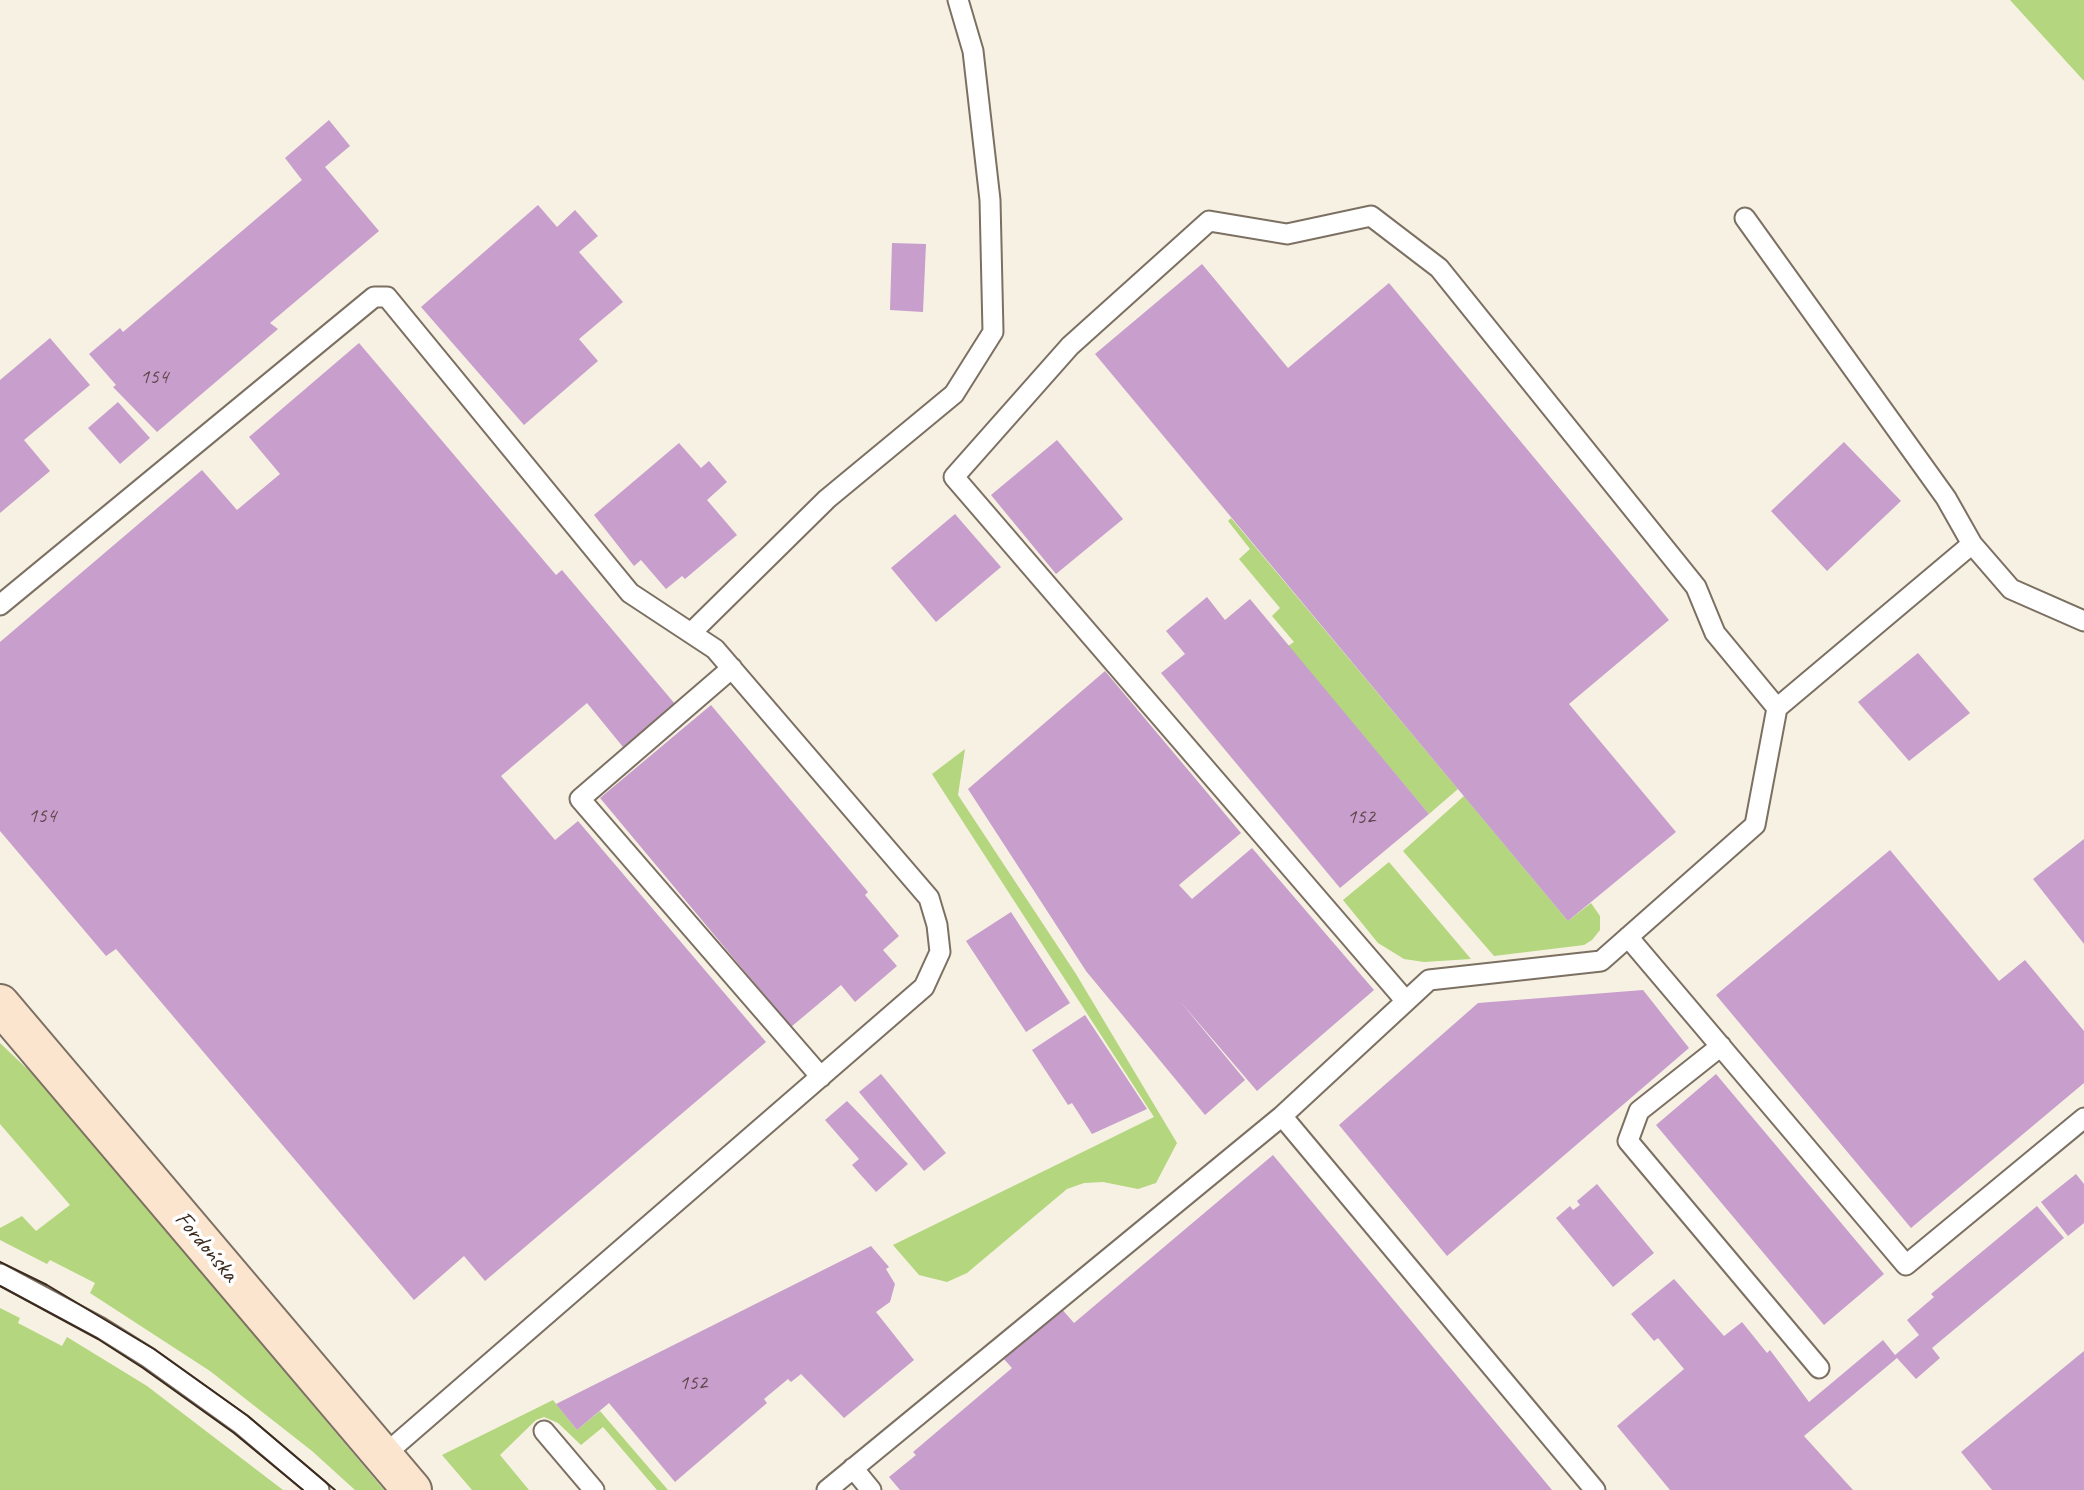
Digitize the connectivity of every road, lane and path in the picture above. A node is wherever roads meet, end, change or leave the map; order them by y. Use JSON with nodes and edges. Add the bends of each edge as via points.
{"nodes":[{"id":1,"x":958,"y":0,"type":"edge"},
{"id":2,"x":1745,"y":218,"type":"dead end"},
{"id":3,"x":1972,"y":544,"type":"junction"},
{"id":4,"x":0,"y":606,"type":"edge"},
{"id":5,"x":2084,"y":621,"type":"edge"},
{"id":6,"x":691,"y":634,"type":"junction"},
{"id":7,"x":732,"y":668,"type":"junction"},
{"id":8,"x":1777,"y":708,"type":"junction"},
{"id":9,"x":1628,"y":937,"type":"junction"},
{"id":10,"x":1405,"y":1000,"type":"junction"},
{"id":11,"x":0,"y":1004,"type":"edge"},
{"id":12,"x":1721,"y":1046,"type":"junction"},
{"id":13,"x":821,"y":1077,"type":"junction"},
{"id":14,"x":1282,"y":1116,"type":"junction"},
{"id":15,"x":2084,"y":1118,"type":"edge"},
{"id":16,"x":0,"y":1274,"type":"edge"},
{"id":17,"x":1819,"y":1368,"type":"dead end"},
{"id":18,"x":544,"y":1431,"type":"dead end"},
{"id":19,"x":383,"y":1456,"type":"junction"},
{"id":20,"x":853,"y":1468,"type":"junction"},
{"id":21,"x":319,"y":1490,"type":"edge"},
{"id":22,"x":412,"y":1490,"type":"edge"},
{"id":23,"x":594,"y":1490,"type":"edge"},
{"id":24,"x":827,"y":1490,"type":"edge"},
{"id":25,"x":871,"y":1490,"type":"edge"},
{"id":26,"x":1595,"y":1490,"type":"edge"}],
"edges":[{"from":1,"to":6,"type":"lane","via":[[973,51],[990,200],[993,332],[954,394],[827,499]]},
{"from":2,"to":3,"type":"lane","via":[[1946,498]]},
{"from":3,"to":5,"type":"lane","via":[[2011,589]]},
{"from":3,"to":8,"type":"lane"},
{"from":4,"to":6,"type":"lane","via":[[374,297],[387,297],[630,593]]},
{"from":6,"to":7,"type":"lane","via":[[715,649]]},
{"from":7,"to":13,"type":"lane","via":[[929,898],[937,925],[940,952],[924,987]]},
{"from":7,"to":13,"type":"lane","via":[[580,799]]},
{"from":8,"to":9,"type":"lane","via":[[1755,825]]},
{"from":8,"to":10,"type":"lane","via":[[1715,633],[1696,587],[1439,268],[1371,216],[1287,234],[1209,221],[1070,346],[954,477]]},
{"from":9,"to":10,"type":"lane","via":[[1601,961],[1429,979]]},
{"from":9,"to":12,"type":"lane"},
{"from":10,"to":14,"type":"lane"},
{"from":11,"to":19,"type":"main road","name":"Fordońska"},
{"from":12,"to":15,"type":"lane","via":[[1906,1265]]},
{"from":12,"to":17,"type":"lane","via":[[1639,1111],[1628,1142]]},
{"from":13,"to":19,"type":"lane"},
{"from":14,"to":20,"type":"lane"},
{"from":14,"to":26,"type":"lane"},
{"from":16,"to":21,"type":"lane","via":[[101,1328],[195,1390]]},
{"from":18,"to":23,"type":"lane"},
{"from":19,"to":22,"type":"main road","name":"Fordońska"},
{"from":20,"to":24,"type":"lane"},
{"from":20,"to":25,"type":"lane"}]}
